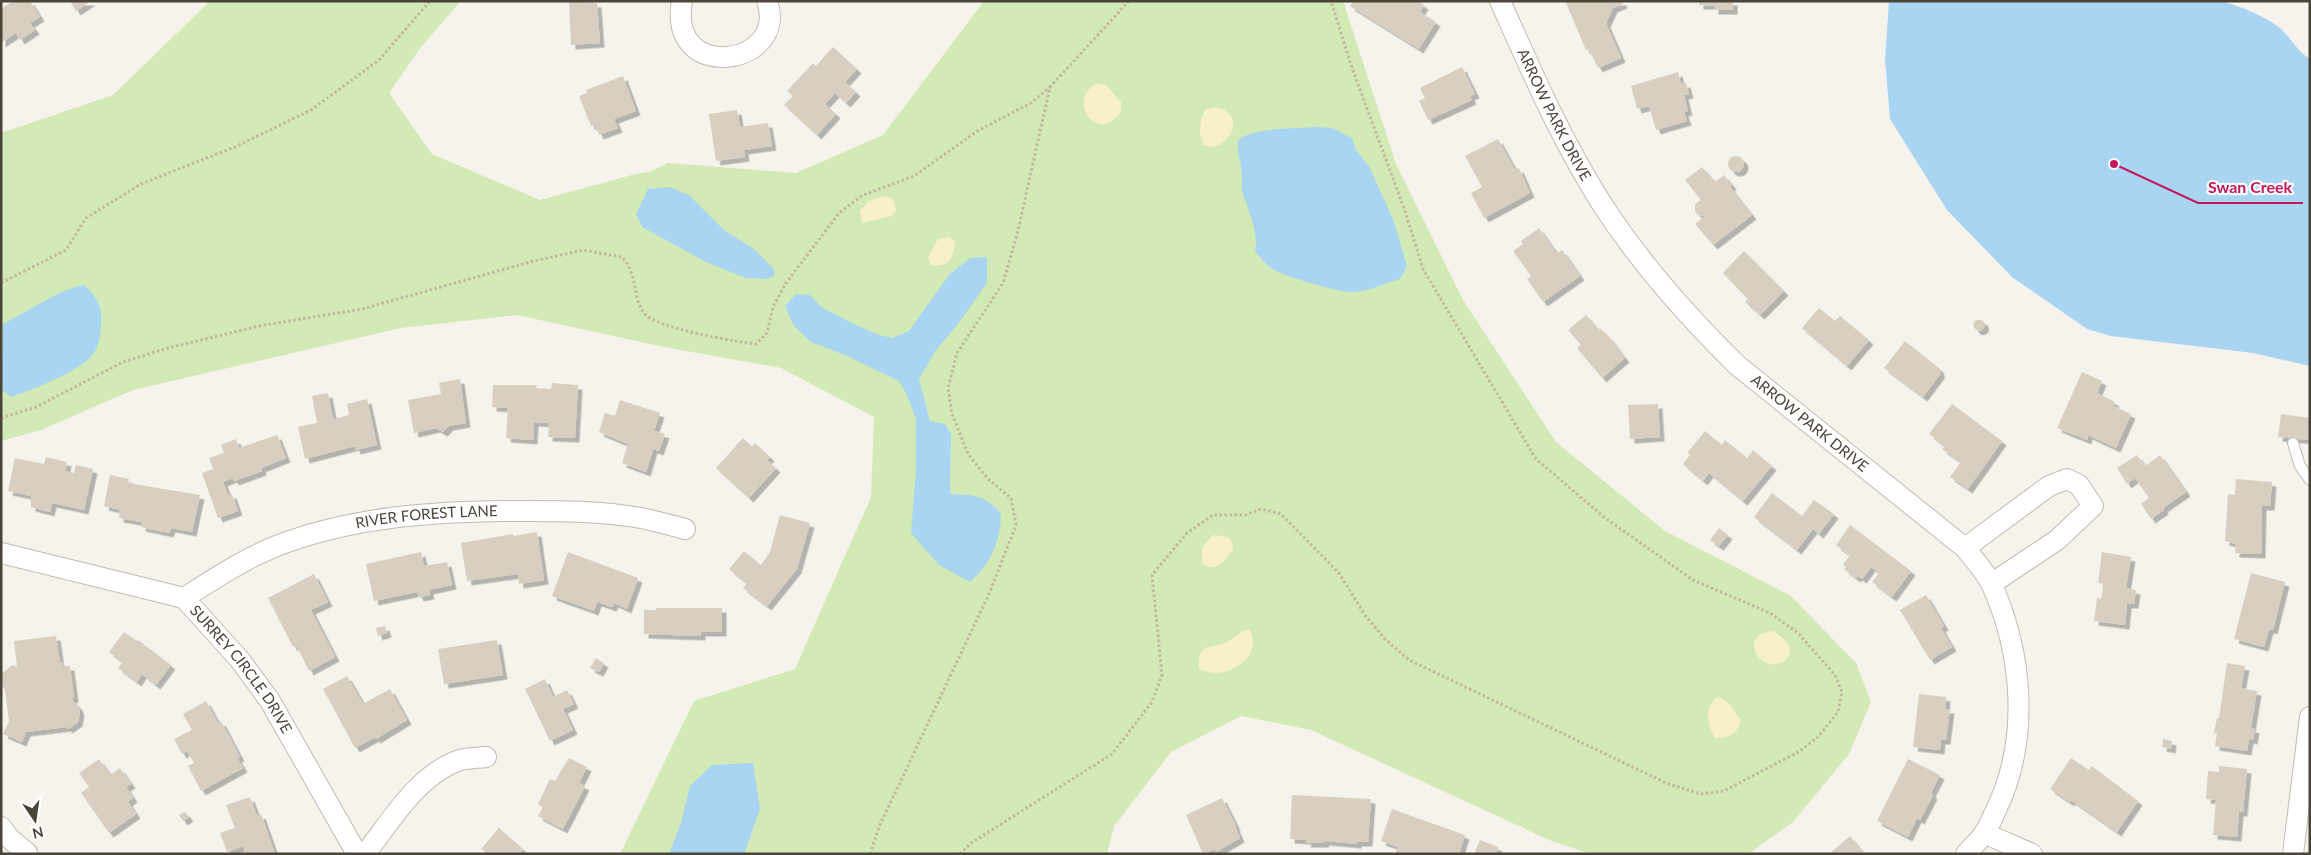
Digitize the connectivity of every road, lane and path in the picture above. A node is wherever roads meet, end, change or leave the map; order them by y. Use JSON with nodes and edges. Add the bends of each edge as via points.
{"nodes":[{"id":1,"x":430,"y":1,"type":"edge"},
{"id":2,"x":682,"y":1,"type":"edge"},
{"id":3,"x":767,"y":1,"type":"edge"},
{"id":4,"x":1129,"y":1,"type":"edge"},
{"id":5,"x":1331,"y":1,"type":"edge"},
{"id":6,"x":1500,"y":1,"type":"edge"},
{"id":7,"x":1050,"y":87,"type":"junction"},
{"id":8,"x":1,"y":283,"type":"edge"},
{"id":9,"x":1,"y":418,"type":"edge"},
{"id":10,"x":2293,"y":443,"type":"dead end"},
{"id":11,"x":2310,"y":480,"type":"edge"},
{"id":12,"x":685,"y":529,"type":"dead end"},
{"id":13,"x":1965,"y":548,"type":"junction"},
{"id":14,"x":1,"y":553,"type":"edge"},
{"id":15,"x":1992,"y":584,"type":"junction"},
{"id":16,"x":184,"y":598,"type":"junction"},
{"id":17,"x":2310,"y":717,"type":"edge"},
{"id":18,"x":486,"y":757,"type":"dead end"},
{"id":19,"x":1,"y":826,"type":"edge"},
{"id":20,"x":1984,"y":833,"type":"junction"},
{"id":21,"x":27,"y":853,"type":"edge"},
{"id":22,"x":357,"y":854,"type":"edge"},
{"id":23,"x":365,"y":854,"type":"edge"},
{"id":24,"x":870,"y":854,"type":"edge"},
{"id":25,"x":960,"y":854,"type":"edge"},
{"id":26,"x":1966,"y":854,"type":"edge"},
{"id":27,"x":2032,"y":854,"type":"edge"},
{"id":28,"x":2293,"y":854,"type":"edge"}],
"edges":[{"from":1,"to":8,"type":"path","via":[[379,60],[312,110],[238,146],[141,184],[86,218],[66,250]]},
{"from":2,"to":3,"type":"street","via":[[682,28],[689,41],[700,51],[728,58],[749,51],[764,35],[769,21]]},
{"from":4,"to":7,"type":"path"},
{"from":5,"to":25,"type":"path","via":[[1423,269],[1536,459],[1604,517],[1693,580],[1770,613],[1798,633],[1835,675],[1842,692],[1838,712],[1818,737],[1800,751],[1724,791],[1701,794],[1666,783],[1409,660],[1384,638],[1338,573],[1281,514],[1261,509],[1245,515],[1213,515],[1187,534],[1152,576],[1162,675],[1152,702],[1112,754],[971,843]]},
{"from":6,"to":13,"type":"street","name":"ARROW PARK DRIVE","via":[[1580,167],[1628,240],[1673,297],[1738,366]]},
{"from":7,"to":9,"type":"path","via":[[1031,103],[979,130],[914,176],[863,195],[839,213],[786,283],[773,307],[767,333],[756,344],[659,324],[645,315],[638,301],[631,270],[622,257],[583,250],[362,309],[259,326],[168,348],[123,362],[36,407]]},
{"from":7,"to":24,"type":"path","via":[[1003,283],[957,353],[948,388],[952,414],[968,454],[988,479],[1011,498],[1016,525],[989,594],[879,827]]},
{"from":10,"to":11,"type":"lane","via":[[2300,466]]},
{"from":12,"to":16,"type":"street","name":"RIVER FOREST LANE","via":[[640,518],[574,512],[436,513],[389,518],[356,523],[287,542],[252,557]]},
{"from":13,"to":15,"type":"street","name":"ARROW PARK DRIVE"},
{"from":13,"to":15,"type":"street","via":[[2049,486],[2067,479],[2079,485],[2093,506],[2057,540]]},
{"from":14,"to":16,"type":"street","name":"SURREY CIRCLE DRIVE"},
{"from":15,"to":20,"type":"street","name":"ARROW PARK DRIVE","via":[[2008,627],[2019,710],[2011,771]]},
{"from":16,"to":22,"type":"street","name":"SURREY CIRCLE DRIVE","via":[[240,660],[270,701]]},
{"from":17,"to":28,"type":"street"},
{"from":18,"to":23,"type":"street","via":[[460,760],[424,782]]},
{"from":19,"to":21,"type":"street","via":[[9,838]]},
{"from":20,"to":26,"type":"street","name":"ARROW PARK DRIVE"},
{"from":20,"to":27,"type":"street"}]}
